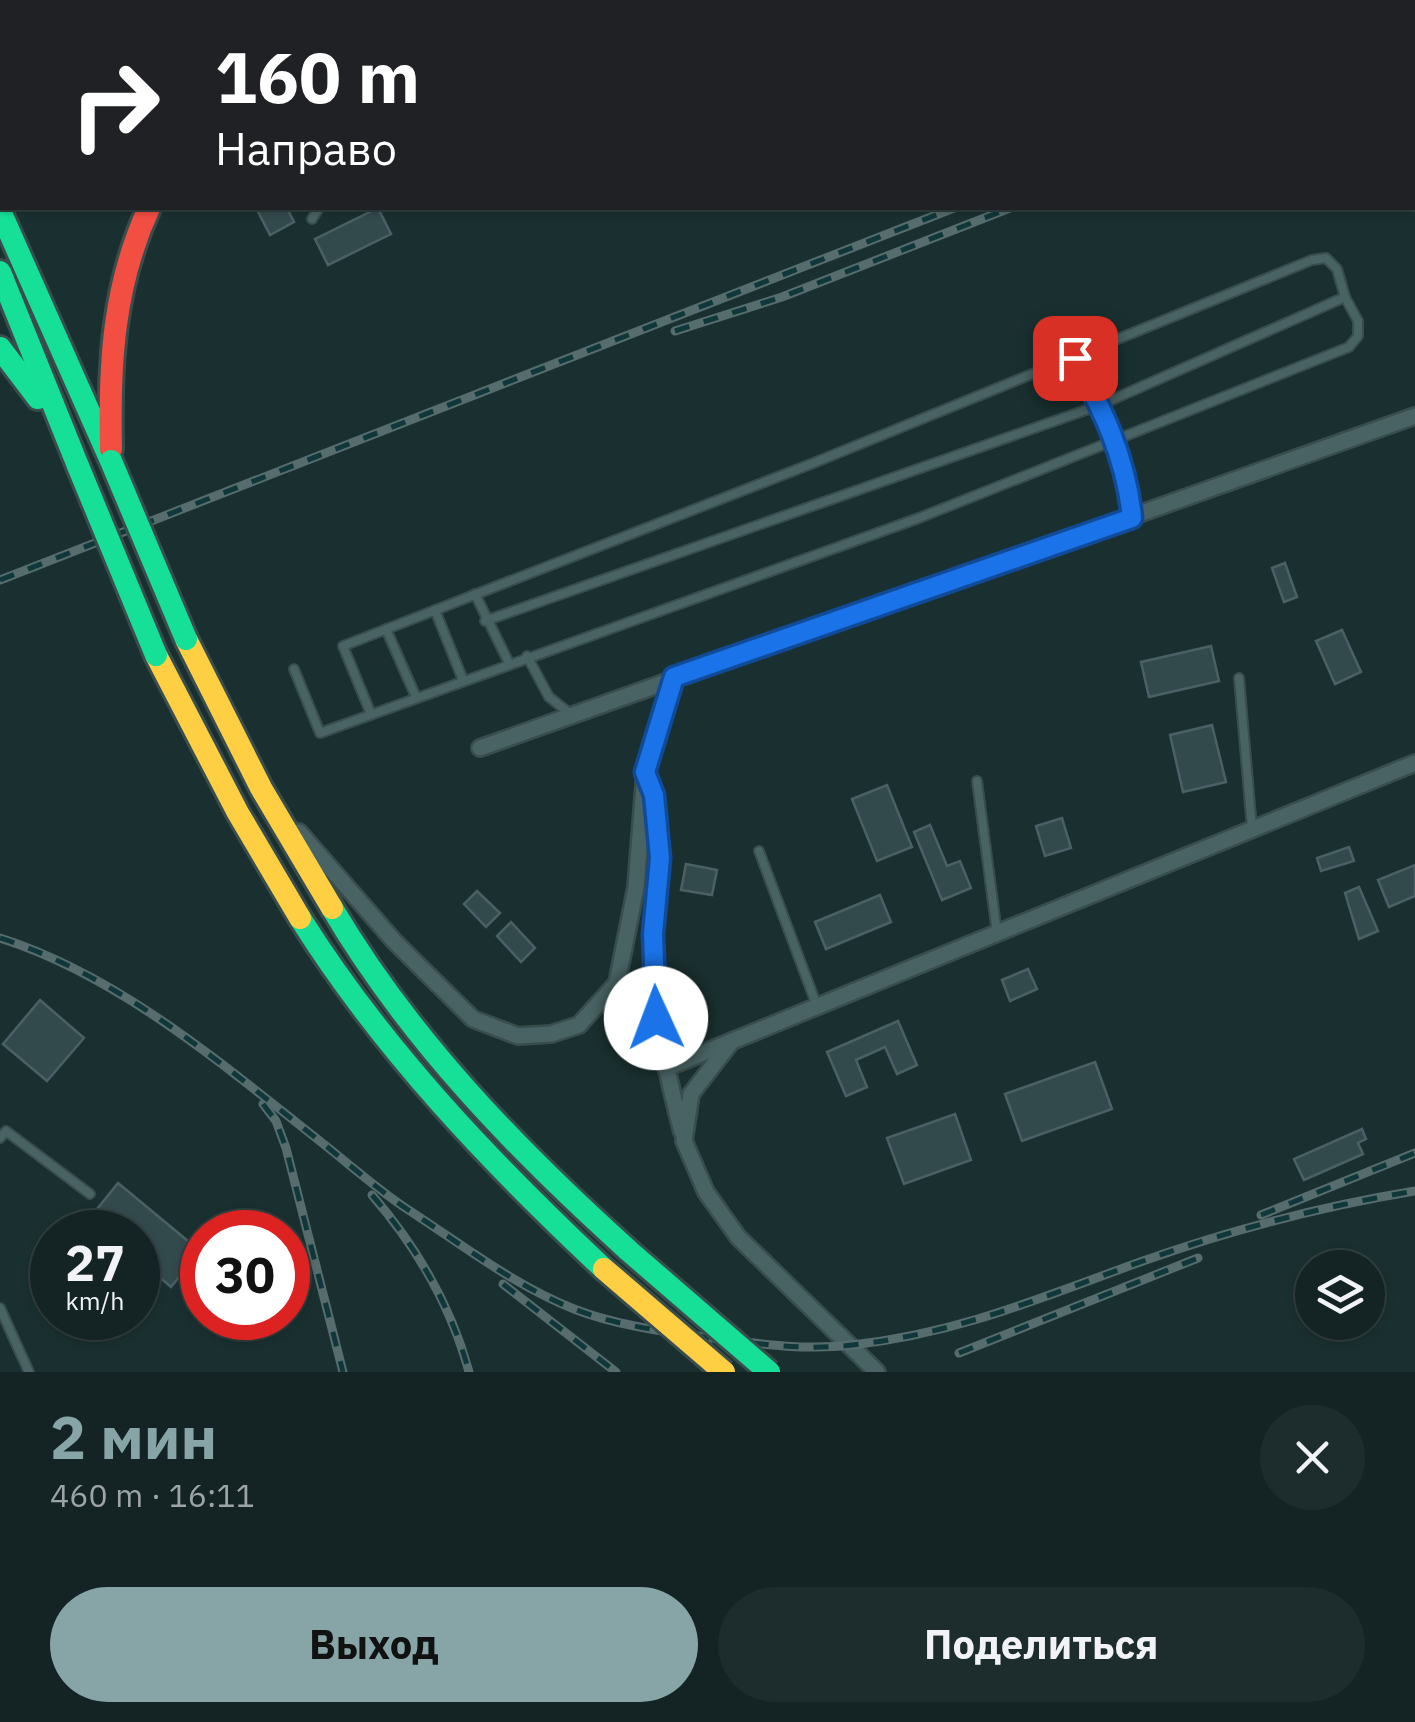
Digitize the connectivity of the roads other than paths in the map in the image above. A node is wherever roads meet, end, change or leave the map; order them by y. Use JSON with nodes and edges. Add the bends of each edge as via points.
{"nodes":[{"id":1,"x":149,"y":210,"type":"edge"},
{"id":2,"x":318,"y":210,"type":"edge"},
{"id":3,"x":0,"y":211,"type":"edge"},
{"id":4,"x":312,"y":220,"type":"dead end"},
{"id":5,"x":0,"y":272,"type":"edge"},
{"id":6,"x":1345,"y":298,"type":"junction"},
{"id":7,"x":0,"y":348,"type":"edge"},
{"id":8,"x":1075,"y":358,"type":"junction"},
{"id":9,"x":1100,"y":405,"type":"junction"},
{"id":10,"x":1415,"y":416,"type":"edge"},
{"id":11,"x":1118,"y":442,"type":"junction"},
{"id":12,"x":111,"y":460,"type":"junction"},
{"id":13,"x":78,"y":466,"type":"junction"},
{"id":14,"x":1132,"y":518,"type":"junction"},
{"id":15,"x":475,"y":594,"type":"junction"},
{"id":16,"x":435,"y":610,"type":"junction"},
{"id":17,"x":486,"y":621,"type":"junction"},
{"id":18,"x":386,"y":629,"type":"junction"},
{"id":19,"x":528,"y":656,"type":"junction"},
{"id":20,"x":509,"y":663,"type":"junction"},
{"id":21,"x":294,"y":669,"type":"dead end"},
{"id":22,"x":674,"y":677,"type":"junction"},
{"id":23,"x":1239,"y":678,"type":"dead end"},
{"id":24,"x":463,"y":680,"type":"junction"},
{"id":25,"x":416,"y":697,"type":"junction"},
{"id":26,"x":371,"y":714,"type":"junction"},
{"id":27,"x":573,"y":716,"type":"junction"},
{"id":28,"x":480,"y":748,"type":"dead end"},
{"id":29,"x":1415,"y":763,"type":"edge"},
{"id":30,"x":645,"y":772,"type":"junction"},
{"id":31,"x":976,"y":781,"type":"dead end"},
{"id":32,"x":261,"y":788,"type":"junction"},
{"id":33,"x":1252,"y":829,"type":"junction"},
{"id":34,"x":759,"y":851,"type":"dead end"},
{"id":35,"x":998,"y":933,"type":"junction"},
{"id":36,"x":817,"y":1006,"type":"junction"},
{"id":37,"x":734,"y":1038,"type":"junction"},
{"id":38,"x":666,"y":1068,"type":"junction"},
{"id":39,"x":0,"y":1138,"type":"edge"},
{"id":40,"x":684,"y":1141,"type":"junction"},
{"id":41,"x":90,"y":1194,"type":"dead end"},
{"id":42,"x":0,"y":1308,"type":"edge"},
{"id":43,"x":28,"y":1372,"type":"edge"},
{"id":44,"x":724,"y":1372,"type":"edge"},
{"id":45,"x":769,"y":1372,"type":"edge"},
{"id":46,"x":877,"y":1372,"type":"edge"}],
"edges":[{"from":1,"to":12,"type":"highway","via":[[118,288],[109,368]]},
{"from":2,"to":4,"type":"lane"},
{"from":3,"to":12,"type":"highway"},
{"from":5,"to":13,"type":"highway"},
{"from":6,"to":8,"type":"lane","via":[[1337,269],[1326,258],[1312,260]]},
{"from":6,"to":9,"type":"lane"},
{"from":6,"to":11,"type":"lane","via":[[1358,321],[1350,347]]},
{"from":7,"to":13,"type":"highway","via":[[29,382]]},
{"from":8,"to":9,"type":"lane"},
{"from":8,"to":15,"type":"lane"},
{"from":9,"to":11,"type":"lane"},
{"from":9,"to":17,"type":"lane"},
{"from":10,"to":14,"type":"street"},
{"from":11,"to":14,"type":"lane"},
{"from":11,"to":19,"type":"lane"},
{"from":12,"to":32,"type":"highway","bridge":true,"via":[[186,640]]},
{"from":13,"to":44,"type":"highway","bridge":true,"via":[[156,655],[231,805],[331,966],[516,1188]]},
{"from":14,"to":22,"type":"street"},
{"from":15,"to":16,"type":"lane"},
{"from":15,"to":17,"type":"lane"},
{"from":16,"to":18,"type":"lane"},
{"from":16,"to":24,"type":"lane"},
{"from":17,"to":20,"type":"lane"},
{"from":18,"to":25,"type":"lane"},
{"from":18,"to":26,"type":"lane","via":[[343,646]]},
{"from":19,"to":20,"type":"lane"},
{"from":19,"to":27,"type":"lane","via":[[549,698]]},
{"from":20,"to":24,"type":"lane"},
{"from":21,"to":26,"type":"lane","via":[[320,733]]},
{"from":22,"to":27,"type":"street"},
{"from":22,"to":30,"type":"street"},
{"from":23,"to":33,"type":"lane"},
{"from":24,"to":25,"type":"lane"},
{"from":25,"to":26,"type":"lane"},
{"from":27,"to":28,"type":"street"},
{"from":29,"to":33,"type":"street"},
{"from":30,"to":32,"type":"street","via":[[636,887],[617,982],[578,1025],[518,1036],[473,1019],[394,942]]},
{"from":30,"to":38,"type":"street","via":[[660,858],[653,934],[656,1018]]},
{"from":31,"to":35,"type":"lane"},
{"from":32,"to":45,"type":"highway","bridge":true,"via":[[357,950],[449,1071],[535,1166]]},
{"from":33,"to":35,"type":"street"},
{"from":34,"to":36,"type":"lane"},
{"from":35,"to":36,"type":"street"},
{"from":36,"to":37,"type":"street"},
{"from":37,"to":38,"type":"street"},
{"from":37,"to":40,"type":"street","via":[[691,1094]]},
{"from":38,"to":40,"type":"street"},
{"from":39,"to":41,"type":"lane","via":[[6,1131]]},
{"from":40,"to":46,"type":"street","via":[[706,1192],[738,1237]]},
{"from":42,"to":43,"type":"lane"}]}
